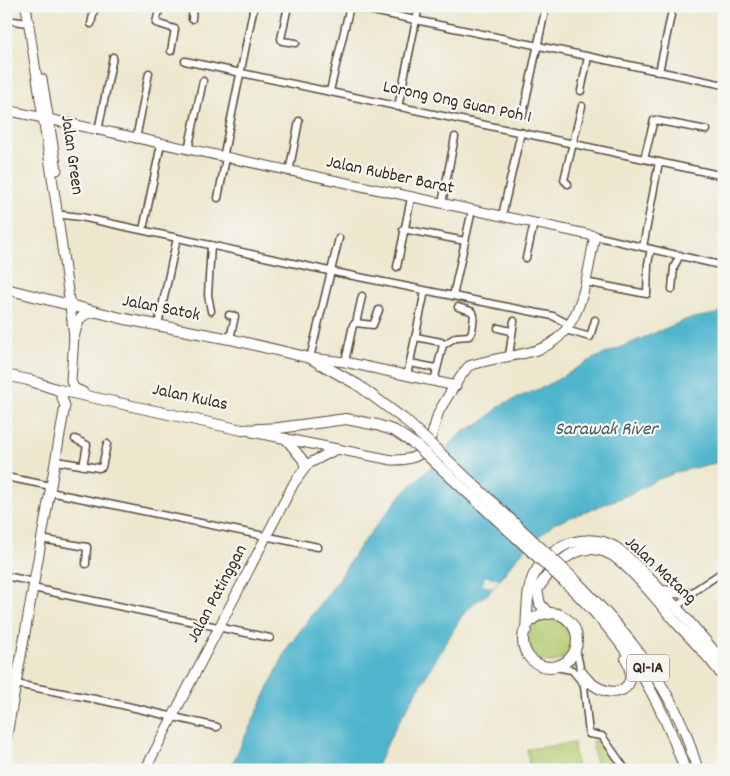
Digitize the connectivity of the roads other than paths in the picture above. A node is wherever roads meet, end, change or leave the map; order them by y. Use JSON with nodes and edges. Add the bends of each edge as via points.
{"nodes":[{"id":1,"x":26,"y":6,"type":"edge"},
{"id":2,"x":32,"y":6,"type":"edge"},
{"id":3,"x":95,"y":6,"type":"edge"},
{"id":4,"x":160,"y":6,"type":"edge"},
{"id":5,"x":193,"y":6,"type":"edge"},
{"id":6,"x":288,"y":6,"type":"edge"},
{"id":7,"x":350,"y":6,"type":"edge"},
{"id":8,"x":420,"y":6,"type":"edge"},
{"id":9,"x":546,"y":6,"type":"edge"},
{"id":10,"x":673,"y":6,"type":"edge"},
{"id":11,"x":255,"y":7,"type":"edge"},
{"id":12,"x":192,"y":19,"type":"dead end"},
{"id":13,"x":6,"y":20,"type":"edge"},
{"id":14,"x":417,"y":21,"type":"junction"},
{"id":15,"x":28,"y":23,"type":"junction"},
{"id":16,"x":91,"y":24,"type":"dead end"},
{"id":17,"x":296,"y":44,"type":"dead end"},
{"id":18,"x":538,"y":46,"type":"junction"},
{"id":19,"x":171,"y":51,"type":"dead end"},
{"id":20,"x":114,"y":57,"type":"dead end"},
{"id":21,"x":588,"y":57,"type":"junction"},
{"id":22,"x":185,"y":61,"type":"dead end"},
{"id":23,"x":241,"y":72,"type":"junction"},
{"id":24,"x":659,"y":72,"type":"junction"},
{"id":25,"x":149,"y":73,"type":"dead end"},
{"id":26,"x":203,"y":81,"type":"dead end"},
{"id":27,"x":724,"y":85,"type":"edge"},
{"id":28,"x":330,"y":91,"type":"junction"},
{"id":29,"x":581,"y":91,"type":"dead end"},
{"id":30,"x":582,"y":106,"type":"dead end"},
{"id":31,"x":398,"y":107,"type":"junction"},
{"id":32,"x":6,"y":110,"type":"edge"},
{"id":33,"x":523,"y":114,"type":"dead end"},
{"id":34,"x":46,"y":119,"type":"junction"},
{"id":35,"x":299,"y":121,"type":"dead end"},
{"id":36,"x":707,"y":130,"type":"dead end"},
{"id":37,"x":98,"y":131,"type":"junction"},
{"id":38,"x":522,"y":132,"type":"junction"},
{"id":39,"x":455,"y":137,"type":"dead end"},
{"id":40,"x":136,"y":139,"type":"junction"},
{"id":41,"x":573,"y":143,"type":"junction"},
{"id":42,"x":161,"y":144,"type":"junction"},
{"id":43,"x":188,"y":150,"type":"junction"},
{"id":44,"x":225,"y":158,"type":"junction"},
{"id":45,"x":644,"y":159,"type":"junction"},
{"id":46,"x":659,"y":162,"type":"junction"},
{"id":47,"x":289,"y":172,"type":"junction"},
{"id":48,"x":724,"y":176,"type":"edge"},
{"id":49,"x":568,"y":184,"type":"dead end"},
{"id":50,"x":218,"y":198,"type":"dead end"},
{"id":51,"x":411,"y":198,"type":"junction"},
{"id":52,"x":442,"y":203,"type":"junction"},
{"id":53,"x":472,"y":210,"type":"junction"},
{"id":54,"x":63,"y":215,"type":"junction"},
{"id":55,"x":502,"y":216,"type":"junction"},
{"id":56,"x":534,"y":223,"type":"junction"},
{"id":57,"x":403,"y":229,"type":"junction"},
{"id":58,"x":143,"y":230,"type":"junction"},
{"id":59,"x":595,"y":236,"type":"junction"},
{"id":60,"x":177,"y":238,"type":"junction"},
{"id":61,"x":338,"y":238,"type":"dead end"},
{"id":62,"x":465,"y":241,"type":"junction"},
{"id":63,"x":211,"y":245,"type":"junction"},
{"id":64,"x":643,"y":247,"type":"junction"},
{"id":65,"x":652,"y":249,"type":"junction"},
{"id":66,"x":680,"y":255,"type":"junction"},
{"id":67,"x":526,"y":258,"type":"dead end"},
{"id":68,"x":724,"y":266,"type":"edge"},
{"id":69,"x":397,"y":267,"type":"dead end"},
{"id":70,"x":329,"y":271,"type":"junction"},
{"id":71,"x":584,"y":282,"type":"junction"},
{"id":72,"x":6,"y":289,"type":"edge"},
{"id":73,"x":672,"y":289,"type":"dead end"},
{"id":74,"x":425,"y":291,"type":"junction"},
{"id":75,"x":362,"y":296,"type":"dead end"},
{"id":76,"x":453,"y":296,"type":"junction"},
{"id":77,"x":69,"y":305,"type":"junction"},
{"id":78,"x":458,"y":307,"type":"dead end"},
{"id":79,"x":80,"y":308,"type":"junction"},
{"id":80,"x":379,"y":310,"type":"dead end"},
{"id":81,"x":97,"y":312,"type":"junction"},
{"id":82,"x":211,"y":312,"type":"dead end"},
{"id":83,"x":229,"y":314,"type":"dead end"},
{"id":84,"x":595,"y":320,"type":"dead end"},
{"id":85,"x":514,"y":321,"type":"dead end"},
{"id":86,"x":356,"y":323,"type":"junction"},
{"id":87,"x":158,"y":325,"type":"junction"},
{"id":88,"x":498,"y":328,"type":"dead end"},
{"id":89,"x":568,"y":328,"type":"junction"},
{"id":90,"x":511,"y":331,"type":"junction"},
{"id":91,"x":74,"y":336,"type":"junction"},
{"id":92,"x":416,"y":337,"type":"junction"},
{"id":93,"x":230,"y":339,"type":"junction"},
{"id":94,"x":443,"y":345,"type":"junction"},
{"id":95,"x":509,"y":356,"type":"junction"},
{"id":96,"x":310,"y":358,"type":"junction"},
{"id":97,"x":345,"y":362,"type":"junction"},
{"id":98,"x":410,"y":363,"type":"junction"},
{"id":99,"x":436,"y":368,"type":"junction"},
{"id":100,"x":6,"y":375,"type":"edge"},
{"id":101,"x":407,"y":376,"type":"junction"},
{"id":102,"x":28,"y":380,"type":"junction"},
{"id":103,"x":434,"y":381,"type":"junction"},
{"id":104,"x":456,"y":386,"type":"junction"},
{"id":105,"x":59,"y":390,"type":"junction"},
{"id":106,"x":81,"y":393,"type":"junction"},
{"id":107,"x":65,"y":406,"type":"junction"},
{"id":108,"x":346,"y":419,"type":"junction"},
{"id":109,"x":242,"y":430,"type":"junction"},
{"id":110,"x":285,"y":438,"type":"junction"},
{"id":111,"x":76,"y":439,"type":"dead end"},
{"id":112,"x":107,"y":444,"type":"dead end"},
{"id":113,"x":335,"y":450,"type":"junction"},
{"id":114,"x":56,"y":461,"type":"junction"},
{"id":115,"x":83,"y":466,"type":"junction"},
{"id":116,"x":305,"y":467,"type":"junction"},
{"id":117,"x":6,"y":476,"type":"edge"},
{"id":118,"x":50,"y":489,"type":"junction"},
{"id":119,"x":266,"y":537,"type":"junction"},
{"id":120,"x":41,"y":540,"type":"junction"},
{"id":121,"x":318,"y":548,"type":"dead end"},
{"id":122,"x":86,"y":564,"type":"dead end"},
{"id":123,"x":724,"y":571,"type":"edge"},
{"id":124,"x":6,"y":576,"type":"edge"},
{"id":125,"x":572,"y":583,"type":"junction"},
{"id":126,"x":33,"y":585,"type":"junction"},
{"id":127,"x":662,"y":591,"type":"junction"},
{"id":128,"x":683,"y":599,"type":"junction"},
{"id":129,"x":667,"y":612,"type":"junction"},
{"id":130,"x":549,"y":614,"type":"junction"},
{"id":131,"x":218,"y":627,"type":"junction"},
{"id":132,"x":526,"y":630,"type":"junction"},
{"id":133,"x":270,"y":638,"type":"dead end"},
{"id":134,"x":617,"y":639,"type":"junction"},
{"id":135,"x":576,"y":649,"type":"junction"},
{"id":136,"x":724,"y":663,"type":"edge"},
{"id":137,"x":554,"y":667,"type":"junction"},
{"id":138,"x":582,"y":672,"type":"junction"},
{"id":139,"x":6,"y":675,"type":"edge"},
{"id":140,"x":724,"y":678,"type":"edge"},
{"id":141,"x":17,"y":681,"type":"junction"},
{"id":142,"x":584,"y":686,"type":"junction"},
{"id":143,"x":9,"y":703,"type":"edge"},
{"id":144,"x":172,"y":717,"type":"junction"},
{"id":145,"x":217,"y":727,"type":"dead end"},
{"id":146,"x":6,"y":741,"type":"edge"},
{"id":147,"x":146,"y":770,"type":"edge"},
{"id":148,"x":626,"y":770,"type":"edge"},
{"id":149,"x":685,"y":770,"type":"edge"},
{"id":150,"x":698,"y":770,"type":"edge"}],
"edges":[{"from":1,"to":15,"type":"main road","name":"Jalan Green"},
{"from":2,"to":34,"type":"main road","name":"Jalan Green"},
{"from":3,"to":16,"type":"street"},
{"from":4,"to":19,"type":"street","via":[[156,24],[174,29]]},
{"from":5,"to":12,"type":"street"},
{"from":6,"to":17,"type":"street","via":[[281,39]]},
{"from":7,"to":14,"type":"street"},
{"from":7,"to":28,"type":"street"},
{"from":8,"to":14,"type":"street"},
{"from":9,"to":18,"type":"street"},
{"from":10,"to":24,"type":"street"},
{"from":11,"to":23,"type":"street"},
{"from":13,"to":15,"type":"street"},
{"from":14,"to":18,"type":"street"},
{"from":14,"to":31,"type":"street"},
{"from":15,"to":34,"type":"main road","name":"Jalan Green"},
{"from":18,"to":21,"type":"street"},
{"from":18,"to":33,"type":"street"},
{"from":20,"to":37,"type":"street"},
{"from":21,"to":24,"type":"street"},
{"from":21,"to":29,"type":"street"},
{"from":22,"to":23,"type":"street","name":"Lorong Ong Guan Poh 1"},
{"from":23,"to":28,"type":"street","name":"Lorong Ong Guan Poh 1"},
{"from":23,"to":44,"type":"street"},
{"from":24,"to":27,"type":"street"},
{"from":25,"to":40,"type":"street"},
{"from":26,"to":43,"type":"street"},
{"from":28,"to":31,"type":"street","name":"Lorong Ong Guan Poh 1"},
{"from":30,"to":41,"type":"street"},
{"from":31,"to":38,"type":"street","name":"Lorong Ong Guan Poh 1"},
{"from":32,"to":34,"type":"main road","name":"Jalan Rubber Barat"},
{"from":34,"to":37,"type":"main road","name":"Jalan Rubber Barat"},
{"from":34,"to":54,"type":"main road","name":"Jalan Green"},
{"from":34,"to":77,"type":"main road","name":"Jalan Green"},
{"from":35,"to":47,"type":"street"},
{"from":36,"to":45,"type":"street","via":[[654,120]]},
{"from":37,"to":40,"type":"main road","name":"Jalan Rubber Barat"},
{"from":38,"to":41,"type":"street","name":"Lorong Ong Guan Poh 1"},
{"from":38,"to":55,"type":"street"},
{"from":39,"to":52,"type":"street"},
{"from":40,"to":42,"type":"main road","name":"Jalan Rubber Barat"},
{"from":41,"to":45,"type":"street","name":"Lorong Ong Guan Poh 1"},
{"from":41,"to":49,"type":"street","via":[[564,180]]},
{"from":42,"to":43,"type":"main road","name":"Jalan Rubber Barat"},
{"from":42,"to":58,"type":"street"},
{"from":43,"to":44,"type":"main road","name":"Jalan Rubber Barat"},
{"from":44,"to":47,"type":"main road","name":"Jalan Rubber Barat"},
{"from":44,"to":50,"type":"street"},
{"from":45,"to":46,"type":"street","name":"Lorong Ong Guan Poh 1"},
{"from":46,"to":48,"type":"street","name":"Lorong Ong Guan Poh 1"},
{"from":46,"to":64,"type":"street"},
{"from":47,"to":51,"type":"main road","name":"Jalan Rubber Barat"},
{"from":51,"to":52,"type":"main road","name":"Jalan Rubber Barat"},
{"from":51,"to":57,"type":"street"},
{"from":52,"to":53,"type":"main road","name":"Jalan Rubber Barat"},
{"from":53,"to":55,"type":"main road","name":"Jalan Rubber Barat"},
{"from":53,"to":62,"type":"street"},
{"from":54,"to":58,"type":"street"},
{"from":54,"to":79,"type":"main road","name":"Jalan Green","via":[[72,289]]},
{"from":55,"to":56,"type":"main road","name":"Jalan Rubber Barat"},
{"from":56,"to":59,"type":"main road","name":"Jalan Rubber Barat"},
{"from":56,"to":67,"type":"street"},
{"from":57,"to":62,"type":"street"},
{"from":57,"to":69,"type":"street"},
{"from":58,"to":60,"type":"street"},
{"from":59,"to":64,"type":"street","name":"Jalan Rubber Barat"},
{"from":59,"to":71,"type":"main road"},
{"from":60,"to":63,"type":"street"},
{"from":60,"to":87,"type":"street"},
{"from":61,"to":70,"type":"street"},
{"from":62,"to":76,"type":"street"},
{"from":63,"to":70,"type":"street"},
{"from":63,"to":82,"type":"street","via":[[208,295]]},
{"from":64,"to":65,"type":"street","name":"Jalan Rubber Barat"},
{"from":65,"to":66,"type":"street","name":"Jalan Rubber Barat"},
{"from":65,"to":71,"type":"street","via":[[647,294]]},
{"from":66,"to":68,"type":"street","name":"Jalan Rubber Barat"},
{"from":66,"to":73,"type":"street","via":[[674,266]]},
{"from":70,"to":74,"type":"street"},
{"from":70,"to":96,"type":"street"},
{"from":71,"to":89,"type":"main road"},
{"from":72,"to":77,"type":"main road","name":"Jalan Satok"},
{"from":74,"to":76,"type":"street"},
{"from":74,"to":92,"type":"street"},
{"from":75,"to":86,"type":"street"},
{"from":76,"to":89,"type":"street","via":[[553,316]]},
{"from":77,"to":79,"type":"main road","name":"Jalan Satok"},
{"from":77,"to":91,"type":"main road","name":"Jalan Green"},
{"from":78,"to":94,"type":"street","via":[[474,315],[472,332]]},
{"from":79,"to":81,"type":"main road","name":"Jalan Satok"},
{"from":80,"to":86,"type":"street","via":[[373,325]]},
{"from":81,"to":87,"type":"main road","name":"Jalan Satok"},
{"from":81,"to":91,"type":"main road","via":[[81,316]]},
{"from":83,"to":93,"type":"street","via":[[235,316]]},
{"from":84,"to":89,"type":"street","via":[[590,337]]},
{"from":85,"to":90,"type":"street"},
{"from":86,"to":97,"type":"street"},
{"from":87,"to":93,"type":"main road","name":"Jalan Satok"},
{"from":88,"to":90,"type":"street"},
{"from":89,"to":95,"type":"main road","name":"Jalan Kulas","via":[[547,346]]},
{"from":90,"to":95,"type":"street"},
{"from":91,"to":106,"type":"main road","name":"Jalan Green","via":[[71,381]]},
{"from":92,"to":94,"type":"street","via":[[442,342]]},
{"from":92,"to":98,"type":"street"},
{"from":93,"to":96,"type":"main road","name":"Jalan Satok"},
{"from":94,"to":99,"type":"street"},
{"from":95,"to":104,"type":"main road","name":"Jalan Kulas","via":[[469,366]]},
{"from":96,"to":97,"type":"main road","name":"Jalan Satok"},
{"from":96,"to":125,"type":"main road","name":"Jalan Satok","bridge":true,"via":[[358,384],[405,420]]},
{"from":97,"to":101,"type":"main road","name":"Jalan Satok"},
{"from":98,"to":99,"type":"street"},
{"from":98,"to":101,"type":"street"},
{"from":99,"to":103,"type":"street"},
{"from":100,"to":102,"type":"main road","name":"Jalan Kulas"},
{"from":101,"to":103,"type":"main road","name":"Jalan Satok"},
{"from":102,"to":105,"type":"main road","name":"Jalan Kulas"},
{"from":102,"to":106,"type":"main road","name":"Jalan Kulas"},
{"from":103,"to":104,"type":"main road","name":"Jalan Satok"},
{"from":104,"to":113,"type":"main road","name":"Jalan Kulas","via":[[438,414],[432,439],[418,455],[392,460]]},
{"from":105,"to":106,"type":"main road","name":"Jalan Kulas"},
{"from":105,"to":107,"type":"main road"},
{"from":106,"to":107,"type":"main road"},
{"from":106,"to":108,"type":"main road","name":"Jalan Kulas","via":[[242,425]]},
{"from":106,"to":109,"type":"main road","name":"Jalan Kulas"},
{"from":107,"to":114,"type":"main road"},
{"from":108,"to":109,"type":"main road","name":"Jalan Kulas"},
{"from":108,"to":125,"type":"main road","name":"Jalan Kulas","bridge":true,"via":[[395,431],[416,445]]},
{"from":109,"to":110,"type":"main road","name":"Jalan Kulas"},
{"from":110,"to":113,"type":"main road","name":"Jalan Kulas"},
{"from":110,"to":116,"type":"main road"},
{"from":111,"to":115,"type":"street","via":[[87,445]]},
{"from":112,"to":115,"type":"street","via":[[102,466]]},
{"from":113,"to":116,"type":"main road","name":"Jalan Patinggan"},
{"from":114,"to":115,"type":"street"},
{"from":114,"to":118,"type":"main road"},
{"from":116,"to":119,"type":"main road","name":"Jalan Patinggan"},
{"from":117,"to":118,"type":"street"},
{"from":118,"to":119,"type":"street"},
{"from":118,"to":120,"type":"main road"},
{"from":119,"to":121,"type":"street"},
{"from":119,"to":131,"type":"main road","name":"Jalan Patinggan"},
{"from":120,"to":122,"type":"street","via":[[87,547]]},
{"from":120,"to":126,"type":"main road"},
{"from":123,"to":128,"type":"street"},
{"from":124,"to":126,"type":"street"},
{"from":125,"to":134,"type":"main road"},
{"from":125,"to":150,"type":"main road","number":"Q1-1A","via":[[611,617],[646,664],[684,730]]},
{"from":126,"to":131,"type":"street"},
{"from":126,"to":141,"type":"main road"},
{"from":127,"to":128,"type":"main road","name":"Jalan Matang"},
{"from":127,"to":128,"type":"main road"},
{"from":127,"to":132,"type":"main road","name":"Jalan Matang","via":[[614,547],[578,541],[557,550],[535,571],[529,589]]},
{"from":128,"to":129,"type":"street"},
{"from":128,"to":136,"type":"main road","name":"Jalan Matang","via":[[686,617]]},
{"from":129,"to":130,"type":"main road","name":"Jalan Matang","via":[[620,560],[608,552],[588,549],[566,558],[545,577],[537,590],[540,604]]},
{"from":129,"to":140,"type":"main road","name":"Jalan Matang"},
{"from":130,"to":132,"type":"main road","via":[[535,619]]},
{"from":130,"to":135,"type":"main road","via":[[559,615],[572,624],[576,633]]},
{"from":131,"to":133,"type":"street"},
{"from":131,"to":144,"type":"main road","name":"Jalan Patinggan"},
{"from":132,"to":137,"type":"main road","via":[[524,645],[530,658],[543,666]]},
{"from":134,"to":138,"type":"main road","via":[[631,671],[628,684],[622,690],[608,692],[594,687]]},
{"from":134,"to":149,"type":"main road","via":[[664,712]]},
{"from":135,"to":137,"type":"main road","via":[[568,661]]},
{"from":135,"to":138,"type":"street"},
{"from":137,"to":142,"type":"street","via":[[572,670]]},
{"from":138,"to":142,"type":"street"},
{"from":139,"to":141,"type":"street"},
{"from":141,"to":143,"type":"main road"},
{"from":141,"to":144,"type":"street"},
{"from":142,"to":148,"type":"street","via":[[589,734],[602,736]]},
{"from":143,"to":146,"type":"main road"},
{"from":144,"to":145,"type":"street"},
{"from":144,"to":147,"type":"main road","name":"Jalan Patinggan"}]}
